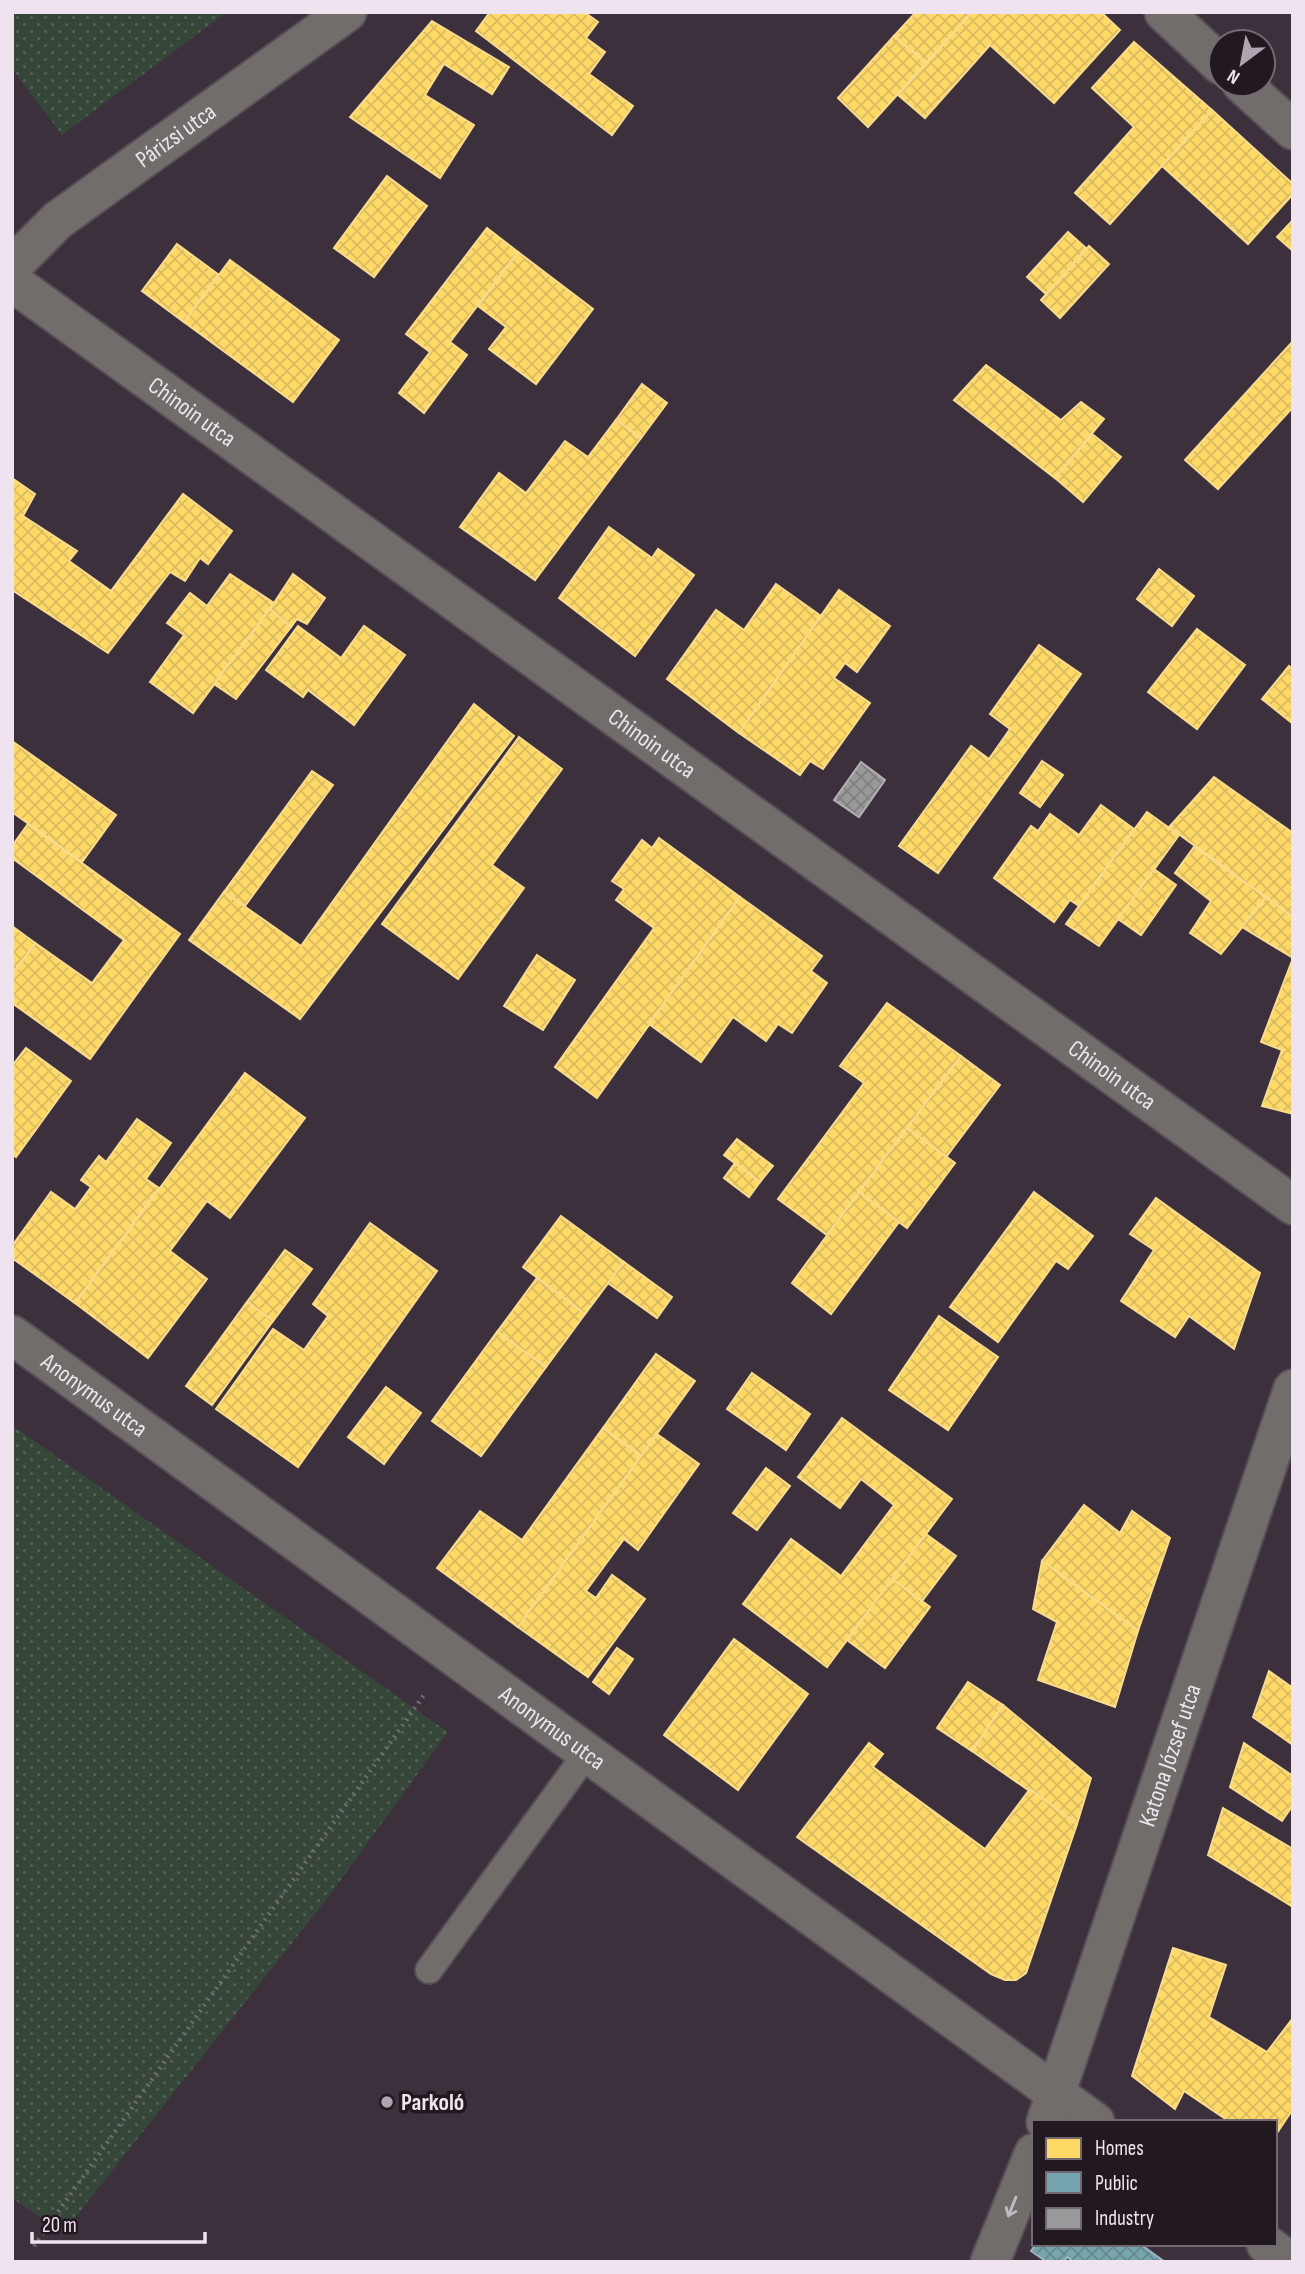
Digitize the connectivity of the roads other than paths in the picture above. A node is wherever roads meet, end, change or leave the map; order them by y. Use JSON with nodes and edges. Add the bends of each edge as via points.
{"nodes":[{"id":1,"x":347,"y":12,"type":"edge"},
{"id":2,"x":1164,"y":12,"type":"edge"},
{"id":3,"x":1207,"y":52,"type":"edge"},
{"id":4,"x":1258,"y":98,"type":"edge"},
{"id":5,"x":1293,"y":130,"type":"edge"},
{"id":6,"x":12,"y":266,"type":"edge"},
{"id":7,"x":12,"y":282,"type":"edge"},
{"id":8,"x":1293,"y":1205,"type":"edge"},
{"id":9,"x":12,"y":1335,"type":"edge"},
{"id":10,"x":1293,"y":1389,"type":"edge"},
{"id":11,"x":587,"y":1753,"type":"junction"},
{"id":12,"x":429,"y":1970,"type":"dead end"},
{"id":13,"x":1052,"y":2108,"type":"edge"},
{"id":14,"x":1089,"y":2120,"type":"edge"},
{"id":15,"x":1032,"y":2158,"type":"edge"},
{"id":16,"x":990,"y":2262,"type":"edge"}],
"edges":[{"from":1,"to":6,"type":"street","name":"Párizsi utca","via":[[58,220]]},
{"from":2,"to":3,"type":"street"},
{"from":4,"to":5,"type":"street"},
{"from":7,"to":8,"type":"street","name":"Chinoin utca"},
{"from":9,"to":11,"type":"street","name":"Anonymus utca"},
{"from":10,"to":13,"type":"street","name":"Katona József utca"},
{"from":11,"to":12,"type":"lane"},
{"from":11,"to":13,"type":"street","name":"Anonymus utca"},
{"from":13,"to":14,"type":"street","name":"Anonymus utca"},
{"from":15,"to":16,"type":"street","one_way":true}]}
